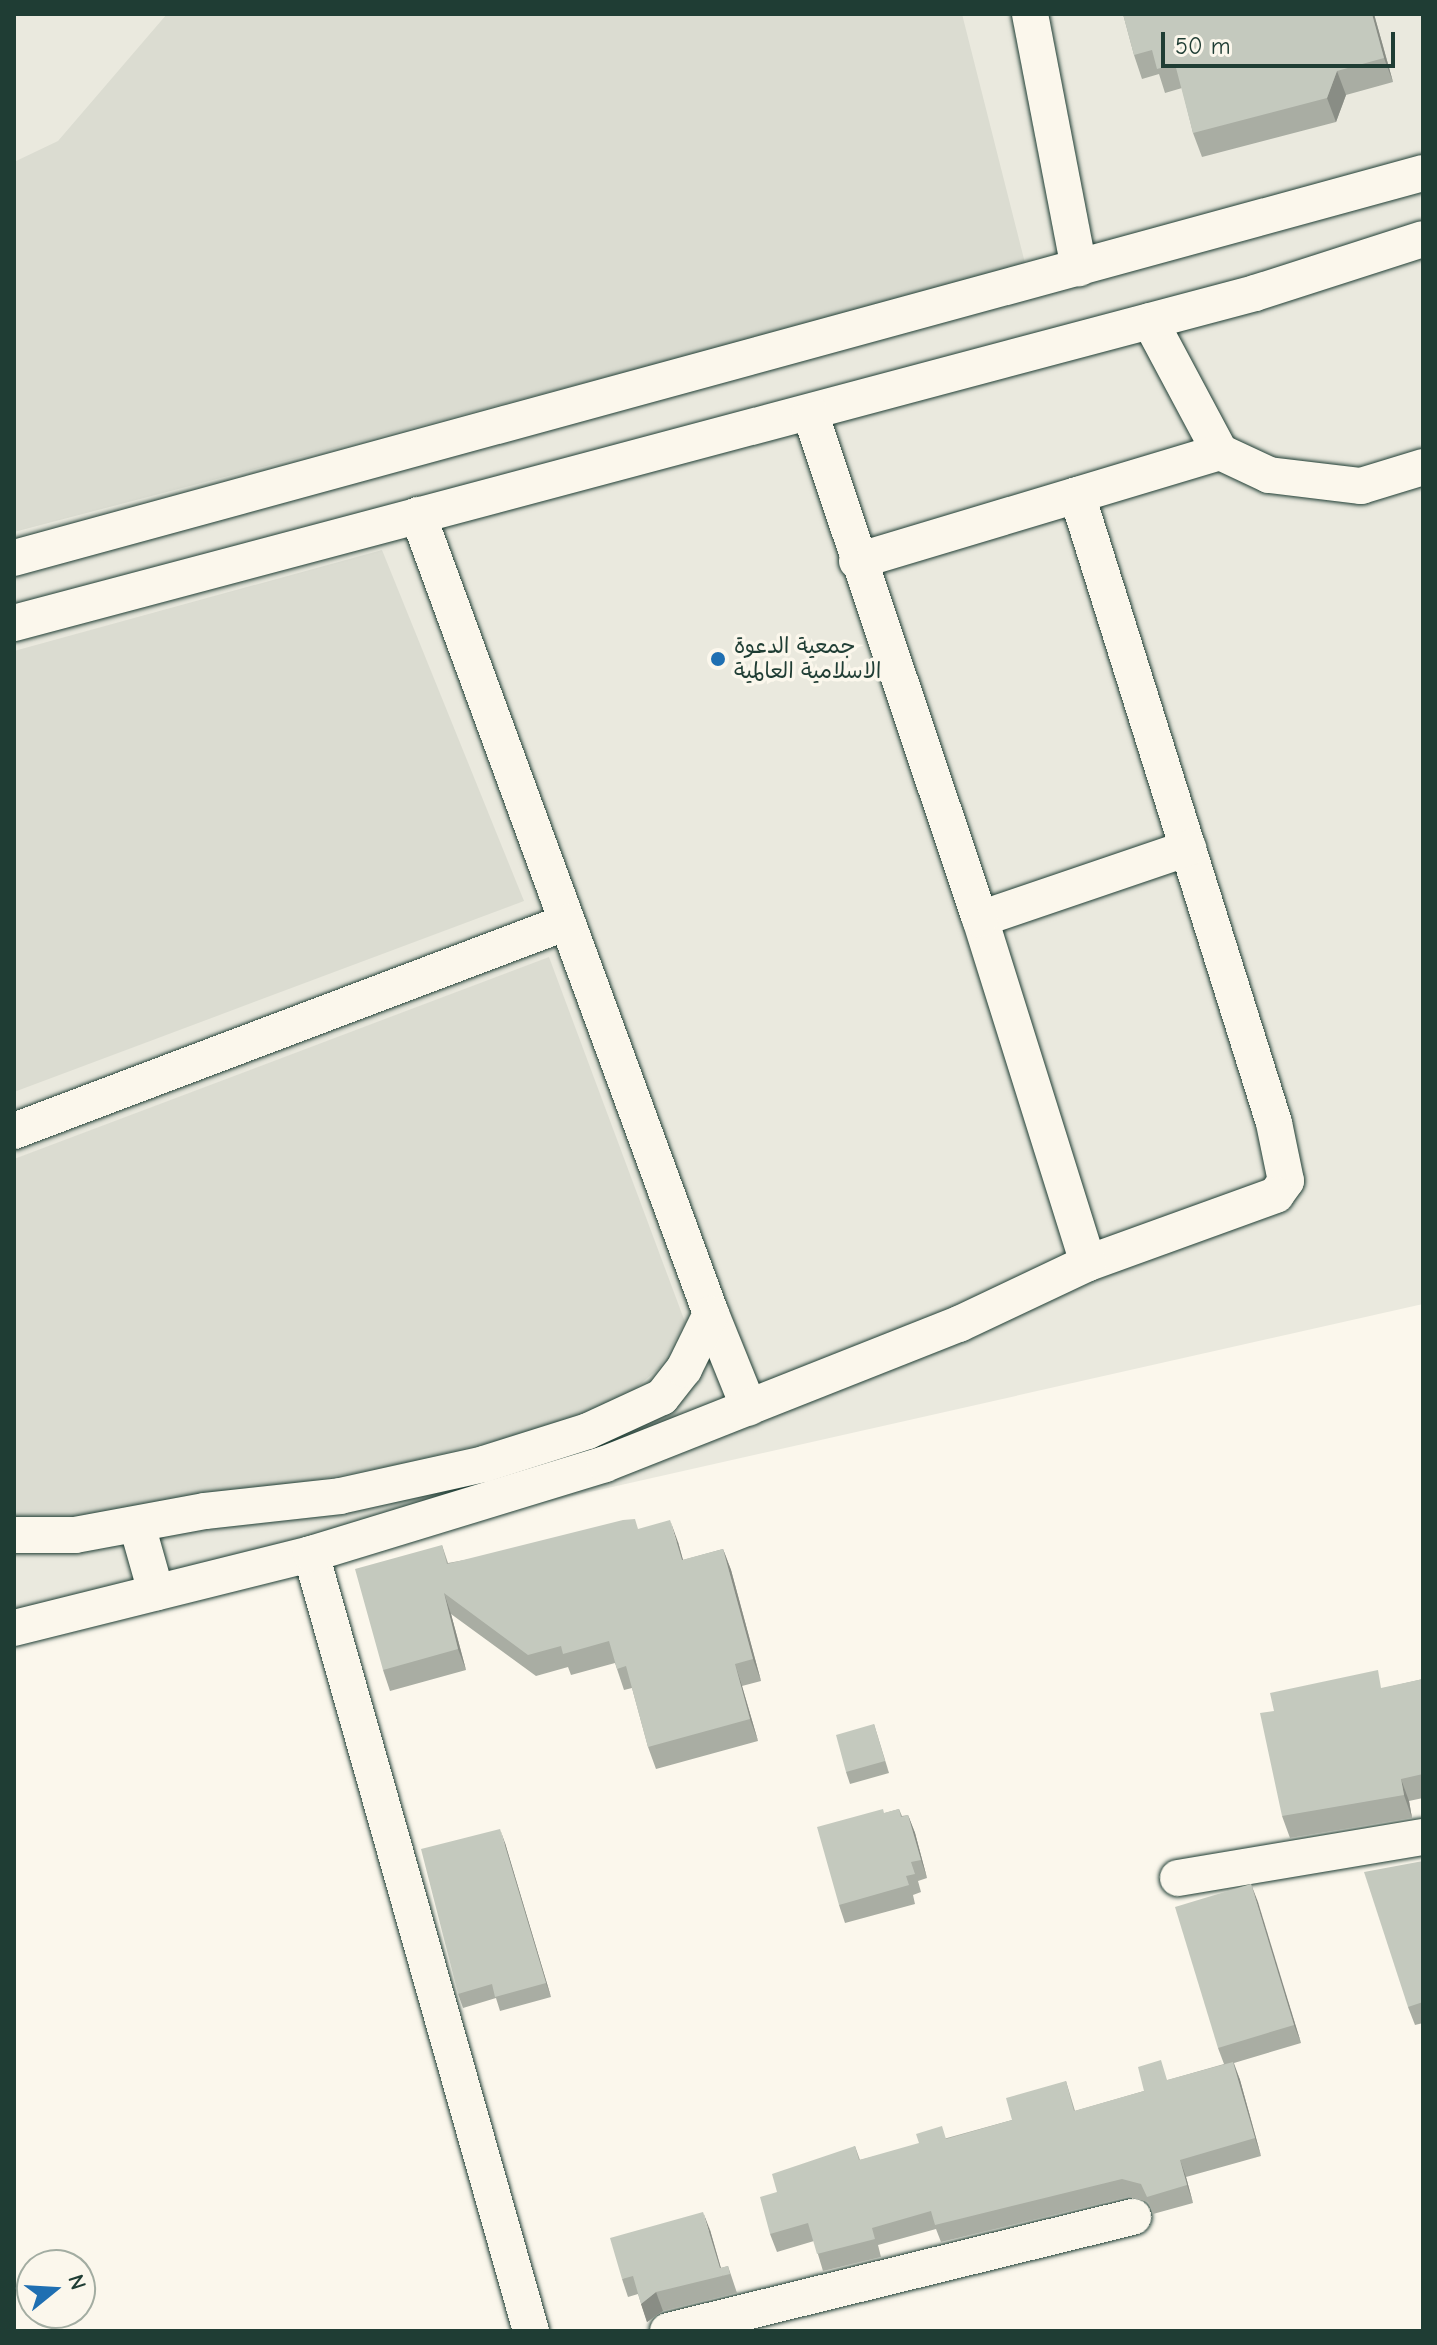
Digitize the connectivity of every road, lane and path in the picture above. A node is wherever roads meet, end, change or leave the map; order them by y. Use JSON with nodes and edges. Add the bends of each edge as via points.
{"nodes":[{"id":1,"x":1030,"y":14,"type":"edge"},
{"id":2,"x":1423,"y":173,"type":"edge"},
{"id":3,"x":1423,"y":239,"type":"edge"},
{"id":4,"x":1079,"y":268,"type":"junction"},
{"id":5,"x":1150,"y":321,"type":"junction"},
{"id":6,"x":810,"y":413,"type":"junction"},
{"id":7,"x":1220,"y":452,"type":"junction"},
{"id":8,"x":1423,"y":467,"type":"edge"},
{"id":9,"x":1077,"y":495,"type":"junction"},
{"id":10,"x":418,"y":515,"type":"junction"},
{"id":11,"x":14,"y":558,"type":"edge"},
{"id":12,"x":857,"y":561,"type":"junction"},
{"id":13,"x":14,"y":623,"type":"edge"},
{"id":14,"x":1188,"y":848,"type":"junction"},
{"id":15,"x":980,"y":919,"type":"junction"},
{"id":16,"x":567,"y":922,"type":"junction"},
{"id":17,"x":14,"y":1131,"type":"edge"},
{"id":18,"x":1088,"y":1263,"type":"junction"},
{"id":19,"x":711,"y":1314,"type":"junction"},
{"id":20,"x":749,"y":1408,"type":"junction"},
{"id":21,"x":137,"y":1525,"type":"junction"},
{"id":22,"x":14,"y":1535,"type":"edge"},
{"id":23,"x":311,"y":1554,"type":"junction"},
{"id":24,"x":156,"y":1592,"type":"junction"},
{"id":25,"x":14,"y":1628,"type":"edge"},
{"id":26,"x":1423,"y":1837,"type":"edge"},
{"id":27,"x":1178,"y":1878,"type":"dead end"},
{"id":28,"x":1133,"y":2217,"type":"dead end"},
{"id":29,"x":531,"y":2331,"type":"edge"},
{"id":30,"x":668,"y":2331,"type":"edge"}],
"edges":[{"from":1,"to":4,"type":"street"},
{"from":2,"to":4,"type":"street"},
{"from":3,"to":5,"type":"street"},
{"from":4,"to":11,"type":"street"},
{"from":5,"to":6,"type":"street"},
{"from":5,"to":7,"type":"street"},
{"from":6,"to":10,"type":"street"},
{"from":6,"to":12,"type":"street"},
{"from":7,"to":8,"type":"street","via":[[1269,475],[1361,486]]},
{"from":7,"to":9,"type":"street"},
{"from":9,"to":12,"type":"street"},
{"from":9,"to":14,"type":"street"},
{"from":10,"to":13,"type":"street"},
{"from":10,"to":16,"type":"street"},
{"from":12,"to":15,"type":"street"},
{"from":14,"to":15,"type":"street"},
{"from":14,"to":18,"type":"street","via":[[1274,1123],[1286,1181],[1276,1195]]},
{"from":15,"to":18,"type":"street"},
{"from":16,"to":17,"type":"street"},
{"from":16,"to":19,"type":"street"},
{"from":18,"to":20,"type":"street","via":[[959,1324]]},
{"from":19,"to":20,"type":"street"},
{"from":19,"to":21,"type":"street","via":[[684,1369],[662,1397],[588,1431],[429,1479]]},
{"from":20,"to":23,"type":"street","via":[[605,1464]]},
{"from":21,"to":22,"type":"street","via":[[75,1535]]},
{"from":21,"to":24,"type":"street"},
{"from":23,"to":24,"type":"street"},
{"from":23,"to":29,"type":"street"},
{"from":24,"to":25,"type":"street"},
{"from":26,"to":27,"type":"street"},
{"from":28,"to":30,"type":"street"}]}
